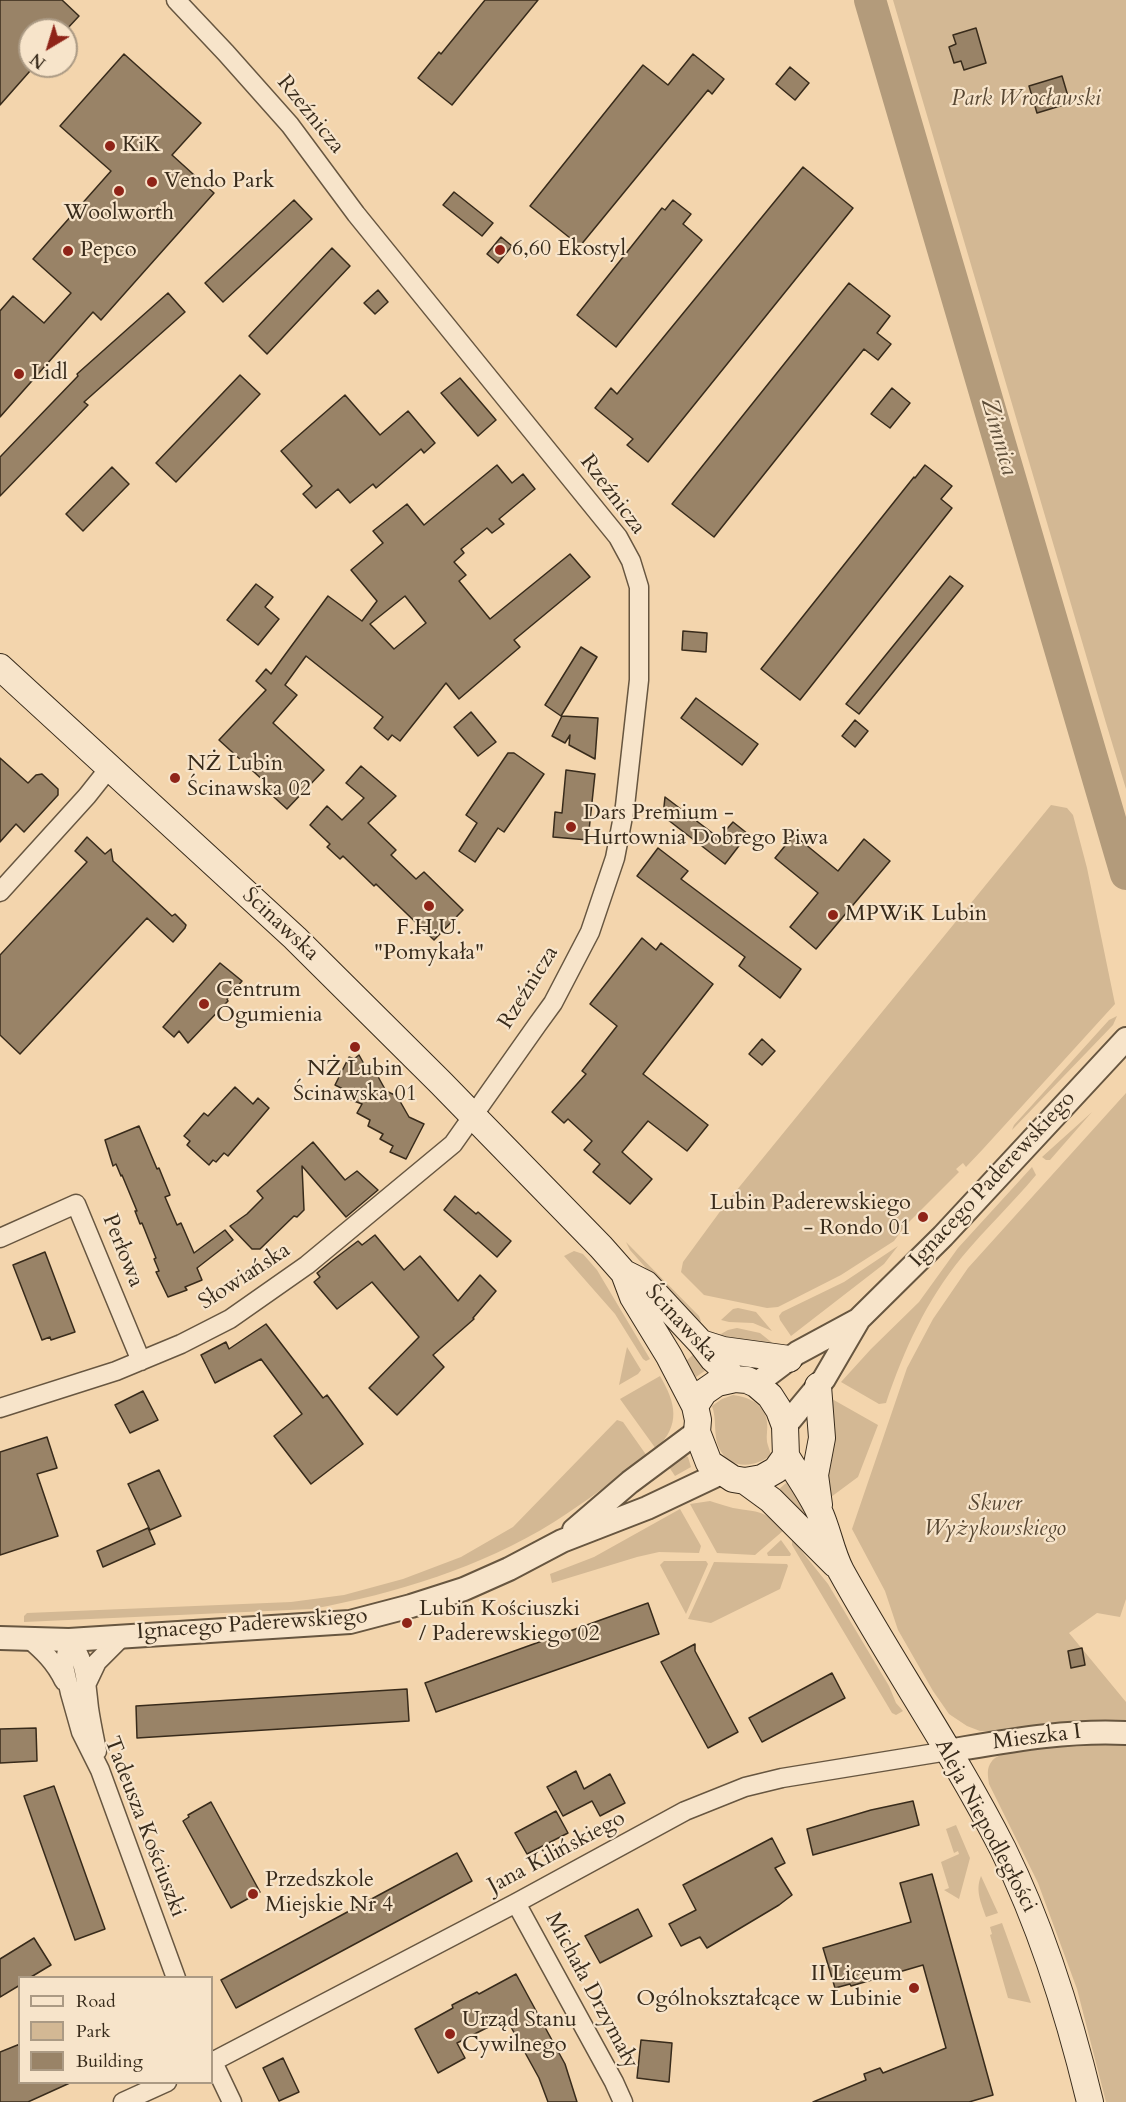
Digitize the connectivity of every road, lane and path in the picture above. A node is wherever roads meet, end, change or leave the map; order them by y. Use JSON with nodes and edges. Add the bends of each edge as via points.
{"nodes":[{"id":1,"x":176,"y":0,"type":"edge"},
{"id":2,"x":0,"y":667,"type":"edge"},
{"id":3,"x":110,"y":767,"type":"junction"},
{"id":4,"x":0,"y":892,"type":"edge"},
{"id":5,"x":1126,"y":1039,"type":"edge"},
{"id":6,"x":472,"y":1114,"type":"junction"},
{"id":7,"x":0,"y":1238,"type":"edge"},
{"id":8,"x":624,"y":1273,"type":"junction"},
{"id":9,"x":859,"y":1319,"type":"junction"},
{"id":10,"x":701,"y":1343,"type":"junction"},
{"id":11,"x":789,"y":1359,"type":"junction"},
{"id":12,"x":141,"y":1361,"type":"junction"},
{"id":13,"x":745,"y":1382,"type":"junction"},
{"id":14,"x":818,"y":1386,"type":"junction"},
{"id":15,"x":695,"y":1406,"type":"junction"},
{"id":16,"x":0,"y":1408,"type":"edge"},
{"id":17,"x":785,"y":1426,"type":"junction"},
{"id":18,"x":697,"y":1432,"type":"junction"},
{"id":19,"x":786,"y":1456,"type":"junction"},
{"id":20,"x":721,"y":1473,"type":"junction"},
{"id":21,"x":745,"y":1481,"type":"junction"},
{"id":22,"x":819,"y":1511,"type":"junction"},
{"id":23,"x":562,"y":1540,"type":"junction"},
{"id":24,"x":839,"y":1568,"type":"junction"},
{"id":25,"x":124,"y":1635,"type":"junction"},
{"id":26,"x":0,"y":1638,"type":"edge"},
{"id":27,"x":28,"y":1638,"type":"junction"},
{"id":28,"x":69,"y":1640,"type":"junction"},
{"id":29,"x":87,"y":1683,"type":"junction"},
{"id":30,"x":70,"y":1693,"type":"junction"},
{"id":31,"x":1126,"y":1733,"type":"edge"},
{"id":32,"x":948,"y":1751,"type":"junction"},
{"id":33,"x":100,"y":1770,"type":"junction"},
{"id":34,"x":516,"y":1903,"type":"junction"},
{"id":35,"x":176,"y":1976,"type":"edge"},
{"id":36,"x":213,"y":2060,"type":"edge"},
{"id":37,"x":213,"y":2063,"type":"edge"},
{"id":38,"x":163,"y":2084,"type":"edge"},
{"id":39,"x":123,"y":2102,"type":"edge"},
{"id":40,"x":232,"y":2102,"type":"edge"},
{"id":41,"x":623,"y":2102,"type":"edge"},
{"id":42,"x":1090,"y":2102,"type":"edge"}],
"edges":[{"from":1,"to":6,"type":"street","name":"Rzeźnicza","via":[[290,125],[356,214],[618,537],[639,587],[639,680],[615,858],[590,932],[553,1003]]},
{"from":2,"to":3,"type":"main road","name":"Ścinawska"},
{"from":3,"to":4,"type":"street"},
{"from":3,"to":6,"type":"main road","name":"Ścinawska","via":[[295,938]]},
{"from":5,"to":9,"type":"street","name":"Ignacego Paderewskiego","via":[[943,1236]]},
{"from":6,"to":8,"type":"main road","name":"Ścinawska"},
{"from":6,"to":12,"type":"street","name":"Słowiańska","via":[[453,1144],[307,1265],[230,1319]]},
{"from":7,"to":12,"type":"street","name":"Perłowa","via":[[76,1204]]},
{"from":8,"to":10,"type":"main road","name":"Ścinawska","via":[[646,1284]]},
{"from":8,"to":15,"type":"main road","name":"Ścinawska","via":[[633,1297]]},
{"from":9,"to":11,"type":"street","name":"Ignacego Paderewskiego"},
{"from":9,"to":14,"type":"street","name":"Ignacego Paderewskiego"},
{"from":10,"to":11,"type":"main road"},
{"from":10,"to":13,"type":"main road","name":"Ścinawska","via":[[713,1359]]},
{"from":11,"to":13,"type":"street","name":"Ignacego Paderewskiego"},
{"from":12,"to":16,"type":"street","name":"Słowiańska"},
{"from":13,"to":15,"type":"main road","via":[[717,1383],[704,1392]]},
{"from":13,"to":17,"type":"main road","via":[[770,1396]]},
{"from":14,"to":17,"type":"street","name":"Ignacego Paderewskiego"},
{"from":14,"to":22,"type":"main road","via":[[822,1438],[815,1475]]},
{"from":15,"to":18,"type":"main road"},
{"from":17,"to":19,"type":"main road"},
{"from":18,"to":20,"type":"main road","via":[[709,1463]]},
{"from":18,"to":23,"type":"street","name":"Ignacego Paderewskiego"},
{"from":19,"to":21,"type":"main road","via":[[776,1470]]},
{"from":19,"to":22,"type":"main road","name":"Aleja Niepodległości"},
{"from":20,"to":21,"type":"main road"},
{"from":20,"to":23,"type":"street","name":"Ignacego Paderewskiego","via":[[647,1508]]},
{"from":21,"to":24,"type":"main road","name":"Aleja Niepodległości","via":[[771,1500]]},
{"from":22,"to":24,"type":"main road","name":"Aleja Niepodległości"},
{"from":23,"to":25,"type":"street","name":"Ignacego Paderewskiego","via":[[465,1589],[350,1622]]},
{"from":24,"to":32,"type":"main road","name":"Aleja Niepodległości"},
{"from":25,"to":28,"type":"street","name":"Ignacego Paderewskiego"},
{"from":25,"to":29,"type":"street","via":[[97,1662]]},
{"from":26,"to":27,"type":"street","name":"Ignacego Paderewskiego"},
{"from":27,"to":28,"type":"street","name":"Ignacego Paderewskiego"},
{"from":27,"to":30,"type":"street","name":"Tadeusza Kościuszki","via":[[57,1667]]},
{"from":28,"to":29,"type":"street","via":[[76,1648]]},
{"from":28,"to":30,"type":"street","name":"Tadeusza Kościuszki","via":[[64,1666]]},
{"from":29,"to":33,"type":"street"},
{"from":30,"to":33,"type":"street","name":"Tadeusza Kościuszki","via":[[81,1732]]},
{"from":31,"to":32,"type":"street","name":"Mieszka I","via":[[1082,1731]]},
{"from":32,"to":34,"type":"street","name":"Jana Kilińskiego","via":[[745,1787],[684,1811]]},
{"from":32,"to":42,"type":"main road","name":"Aleja Niepodległości","via":[[1002,1849],[1043,1942]]},
{"from":33,"to":35,"type":"street","name":"Tadeusza Kościuszki"},
{"from":34,"to":36,"type":"street","name":"Jana Kilińskiego"},
{"from":34,"to":41,"type":"street","name":"Michała Drzymały"},
{"from":37,"to":40,"type":"street"},
{"from":38,"to":39,"type":"street"}]}
